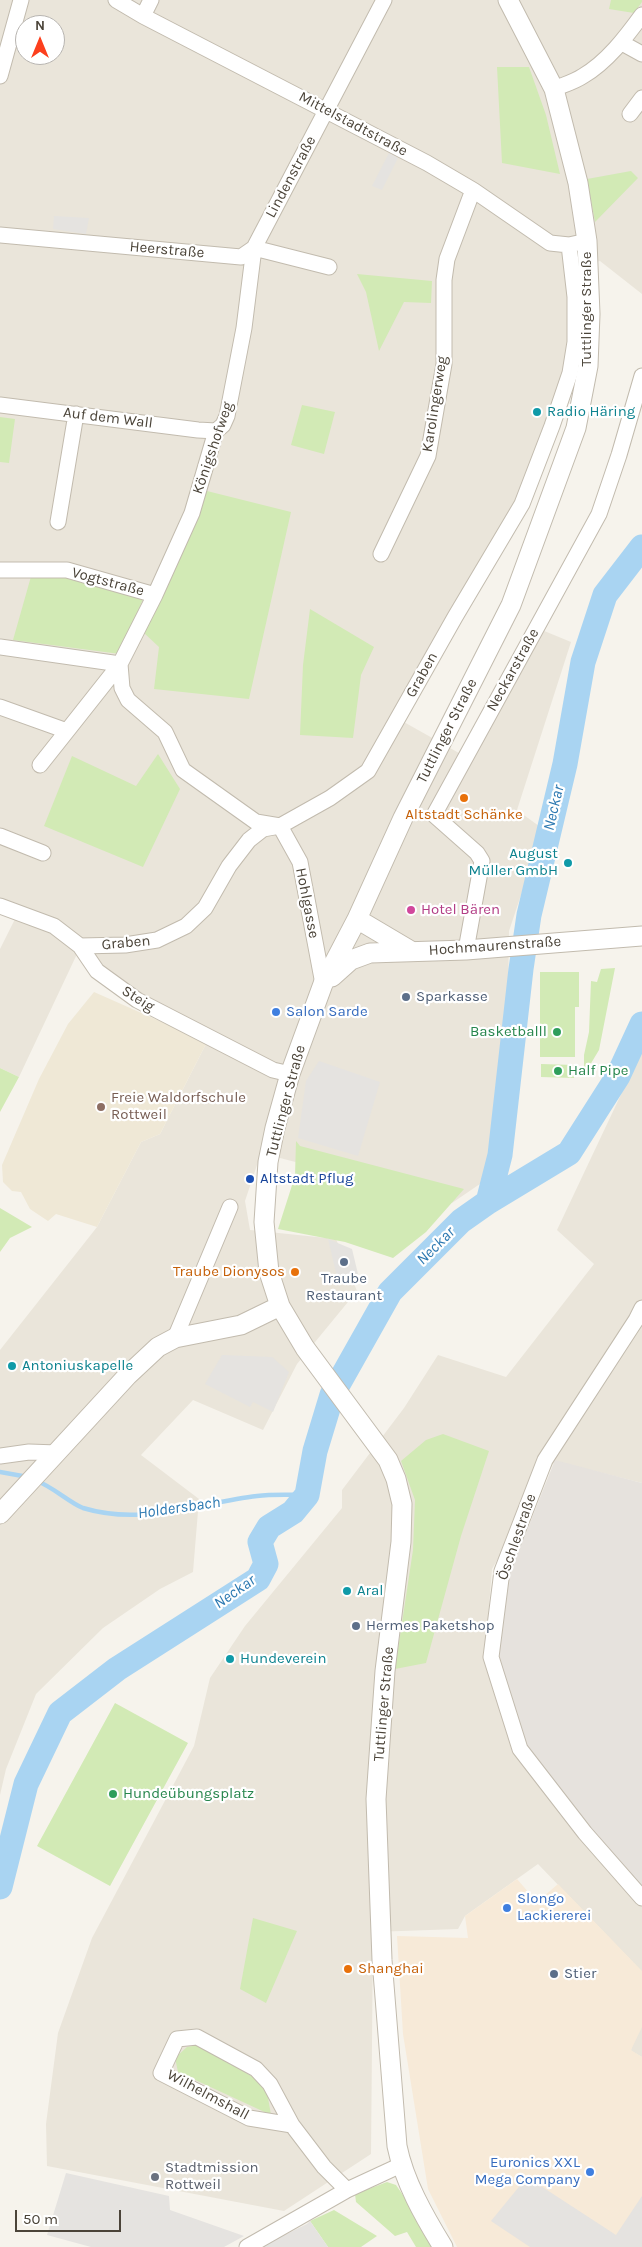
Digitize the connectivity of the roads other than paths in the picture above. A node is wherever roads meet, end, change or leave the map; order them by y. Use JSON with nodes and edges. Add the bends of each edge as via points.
{"nodes":[{"id":1,"x":21,"y":0,"type":"edge"},
{"id":2,"x":116,"y":0,"type":"edge"},
{"id":3,"x":151,"y":0,"type":"edge"},
{"id":4,"x":384,"y":0,"type":"edge"},
{"id":5,"x":508,"y":0,"type":"edge"},
{"id":6,"x":642,"y":15,"type":"edge"},
{"id":7,"x":143,"y":16,"type":"junction"},
{"id":8,"x":622,"y":43,"type":"junction"},
{"id":9,"x":642,"y":54,"type":"edge"},
{"id":10,"x":0,"y":76,"type":"edge"},
{"id":11,"x":554,"y":88,"type":"junction"},
{"id":12,"x":642,"y":98,"type":"edge"},
{"id":13,"x":327,"y":110,"type":"junction"},
{"id":14,"x":630,"y":114,"type":"dead end"},
{"id":15,"x":473,"y":190,"type":"junction"},
{"id":16,"x":0,"y":236,"type":"edge"},
{"id":17,"x":578,"y":243,"type":"junction"},
{"id":18,"x":254,"y":248,"type":"junction"},
{"id":19,"x":329,"y":267,"type":"dead end"},
{"id":20,"x":642,"y":376,"type":"edge"},
{"id":21,"x":0,"y":405,"type":"edge"},
{"id":22,"x":76,"y":414,"type":"junction"},
{"id":23,"x":216,"y":431,"type":"junction"},
{"id":24,"x":58,"y":522,"type":"dead end"},
{"id":25,"x":381,"y":554,"type":"dead end"},
{"id":26,"x":0,"y":570,"type":"edge"},
{"id":27,"x":155,"y":595,"type":"junction"},
{"id":28,"x":0,"y":646,"type":"edge"},
{"id":29,"x":120,"y":664,"type":"junction"},
{"id":30,"x":0,"y":707,"type":"edge"},
{"id":31,"x":67,"y":731,"type":"junction"},
{"id":32,"x":40,"y":765,"type":"dead end"},
{"id":33,"x":280,"y":826,"type":"junction"},
{"id":34,"x":0,"y":836,"type":"edge"},
{"id":35,"x":43,"y":853,"type":"dead end"},
{"id":36,"x":0,"y":906,"type":"edge"},
{"id":37,"x":357,"y":919,"type":"junction"},
{"id":38,"x":635,"y":936,"type":"edge"},
{"id":39,"x":80,"y":946,"type":"junction"},
{"id":40,"x":466,"y":950,"type":"junction"},
{"id":41,"x":412,"y":952,"type":"junction"},
{"id":42,"x":323,"y":984,"type":"junction"},
{"id":43,"x":290,"y":1074,"type":"junction"},
{"id":44,"x":230,"y":1207,"type":"dead end"},
{"id":45,"x":280,"y":1306,"type":"junction"},
{"id":46,"x":642,"y":1308,"type":"edge"},
{"id":47,"x":175,"y":1338,"type":"junction"},
{"id":48,"x":57,"y":1452,"type":"junction"},
{"id":49,"x":0,"y":1456,"type":"edge"},
{"id":50,"x":0,"y":1514,"type":"edge"},
{"id":51,"x":642,"y":1898,"type":"edge"},
{"id":52,"x":292,"y":2125,"type":"junction"},
{"id":53,"x":401,"y":2165,"type":"junction"},
{"id":54,"x":346,"y":2190,"type":"junction"},
{"id":55,"x":247,"y":2247,"type":"edge"},
{"id":56,"x":443,"y":2247,"type":"edge"}],
"edges":[{"from":1,"to":10,"type":"street"},
{"from":2,"to":7,"type":"street","name":"Mittelstadtstraße"},
{"from":3,"to":7,"type":"street"},
{"from":4,"to":13,"type":"street","name":"Lindenstraße"},
{"from":5,"to":11,"type":"street","name":"Tuttlinger Straße"},
{"from":6,"to":8,"type":"street"},
{"from":7,"to":13,"type":"street","name":"Mittelstadtstraße"},
{"from":8,"to":9,"type":"street"},
{"from":8,"to":11,"type":"street","via":[[583,76]]},
{"from":11,"to":17,"type":"street","name":"Tuttlinger Straße","via":[[576,174]]},
{"from":12,"to":14,"type":"street"},
{"from":13,"to":15,"type":"street","name":"Mittelstadtstraße"},
{"from":13,"to":18,"type":"street","name":"Lindenstraße"},
{"from":15,"to":17,"type":"street","name":"Mittelstadtstraße","via":[[550,242]]},
{"from":15,"to":25,"type":"street","name":"Karolingerweg","via":[[447,259],[444,364],[428,456]]},
{"from":16,"to":18,"type":"street","name":"Heerstraße","via":[[241,257]]},
{"from":17,"to":33,"type":"street","name":"Graben","via":[[570,373],[522,504],[368,771],[330,798]]},
{"from":17,"to":37,"type":"street","name":"Tuttlinger Straße","via":[[590,314],[588,366],[576,428],[511,605],[403,818]]},
{"from":18,"to":19,"type":"street"},
{"from":18,"to":23,"type":"street","name":"Königshofweg","via":[[244,328],[227,416]]},
{"from":20,"to":40,"type":"street","name":"Neckarstraße","via":[[599,514],[434,815],[477,852],[482,861]]},
{"from":21,"to":22,"type":"street","name":"Auf dem Wall"},
{"from":22,"to":23,"type":"street","name":"Auf dem Wall"},
{"from":22,"to":24,"type":"street"},
{"from":23,"to":27,"type":"street","name":"Königshofweg","via":[[192,514]]},
{"from":26,"to":27,"type":"street","name":"Vogtstraße","via":[[67,570]]},
{"from":27,"to":29,"type":"street","name":"Königshofweg"},
{"from":28,"to":29,"type":"street"},
{"from":29,"to":31,"type":"street","name":"Königshofweg"},
{"from":29,"to":33,"type":"street","via":[[122,688],[128,700],[165,732],[183,770],[256,822]]},
{"from":30,"to":31,"type":"street"},
{"from":31,"to":32,"type":"street","name":"Königshofweg"},
{"from":33,"to":39,"type":"street","name":"Graben","via":[[263,829],[249,840],[204,908],[186,926],[157,940]]},
{"from":33,"to":42,"type":"street","name":"Hohlgasse","via":[[300,862]]},
{"from":34,"to":35,"type":"street"},
{"from":36,"to":39,"type":"street","name":"Steig","via":[[54,926]]},
{"from":37,"to":41,"type":"street","name":"Hochmaurenstraße"},
{"from":37,"to":42,"type":"street","name":"Tuttlinger Straße"},
{"from":38,"to":40,"type":"street","name":"Hochmaurenstraße"},
{"from":39,"to":43,"type":"street","name":"Steig","via":[[97,971],[137,1000],[265,1066]]},
{"from":40,"to":41,"type":"street","name":"Hochmaurenstraße"},
{"from":41,"to":42,"type":"street","via":[[370,953],[351,960]]},
{"from":42,"to":43,"type":"street","name":"Tuttlinger Straße"},
{"from":43,"to":45,"type":"street","name":"Tuttlinger Straße","via":[[268,1162],[264,1222],[269,1272]]},
{"from":44,"to":47,"type":"street"},
{"from":45,"to":47,"type":"street","via":[[241,1325]]},
{"from":45,"to":53,"type":"street","name":"Tuttlinger Straße","via":[[305,1348],[381,1451],[396,1478],[402,1504],[401,1548],[386,1671],[376,1799],[382,1960]]},
{"from":46,"to":51,"type":"street","name":"Öschlestraße","via":[[545,1460],[502,1571],[491,1657],[520,1748],[586,1834]]},
{"from":47,"to":48,"type":"street","via":[[158,1348],[128,1375]]},
{"from":48,"to":49,"type":"street"},
{"from":48,"to":50,"type":"street"},
{"from":52,"to":52,"type":"street","name":"Wilhelmshall","via":[[270,2084],[256,2069],[197,2037],[177,2039],[161,2073],[249,2118]]},
{"from":52,"to":54,"type":"street","name":"Wilhelmshall"},
{"from":53,"to":54,"type":"street"},
{"from":53,"to":56,"type":"street","name":"Tuttlinger Straße"},
{"from":54,"to":55,"type":"street"}]}
